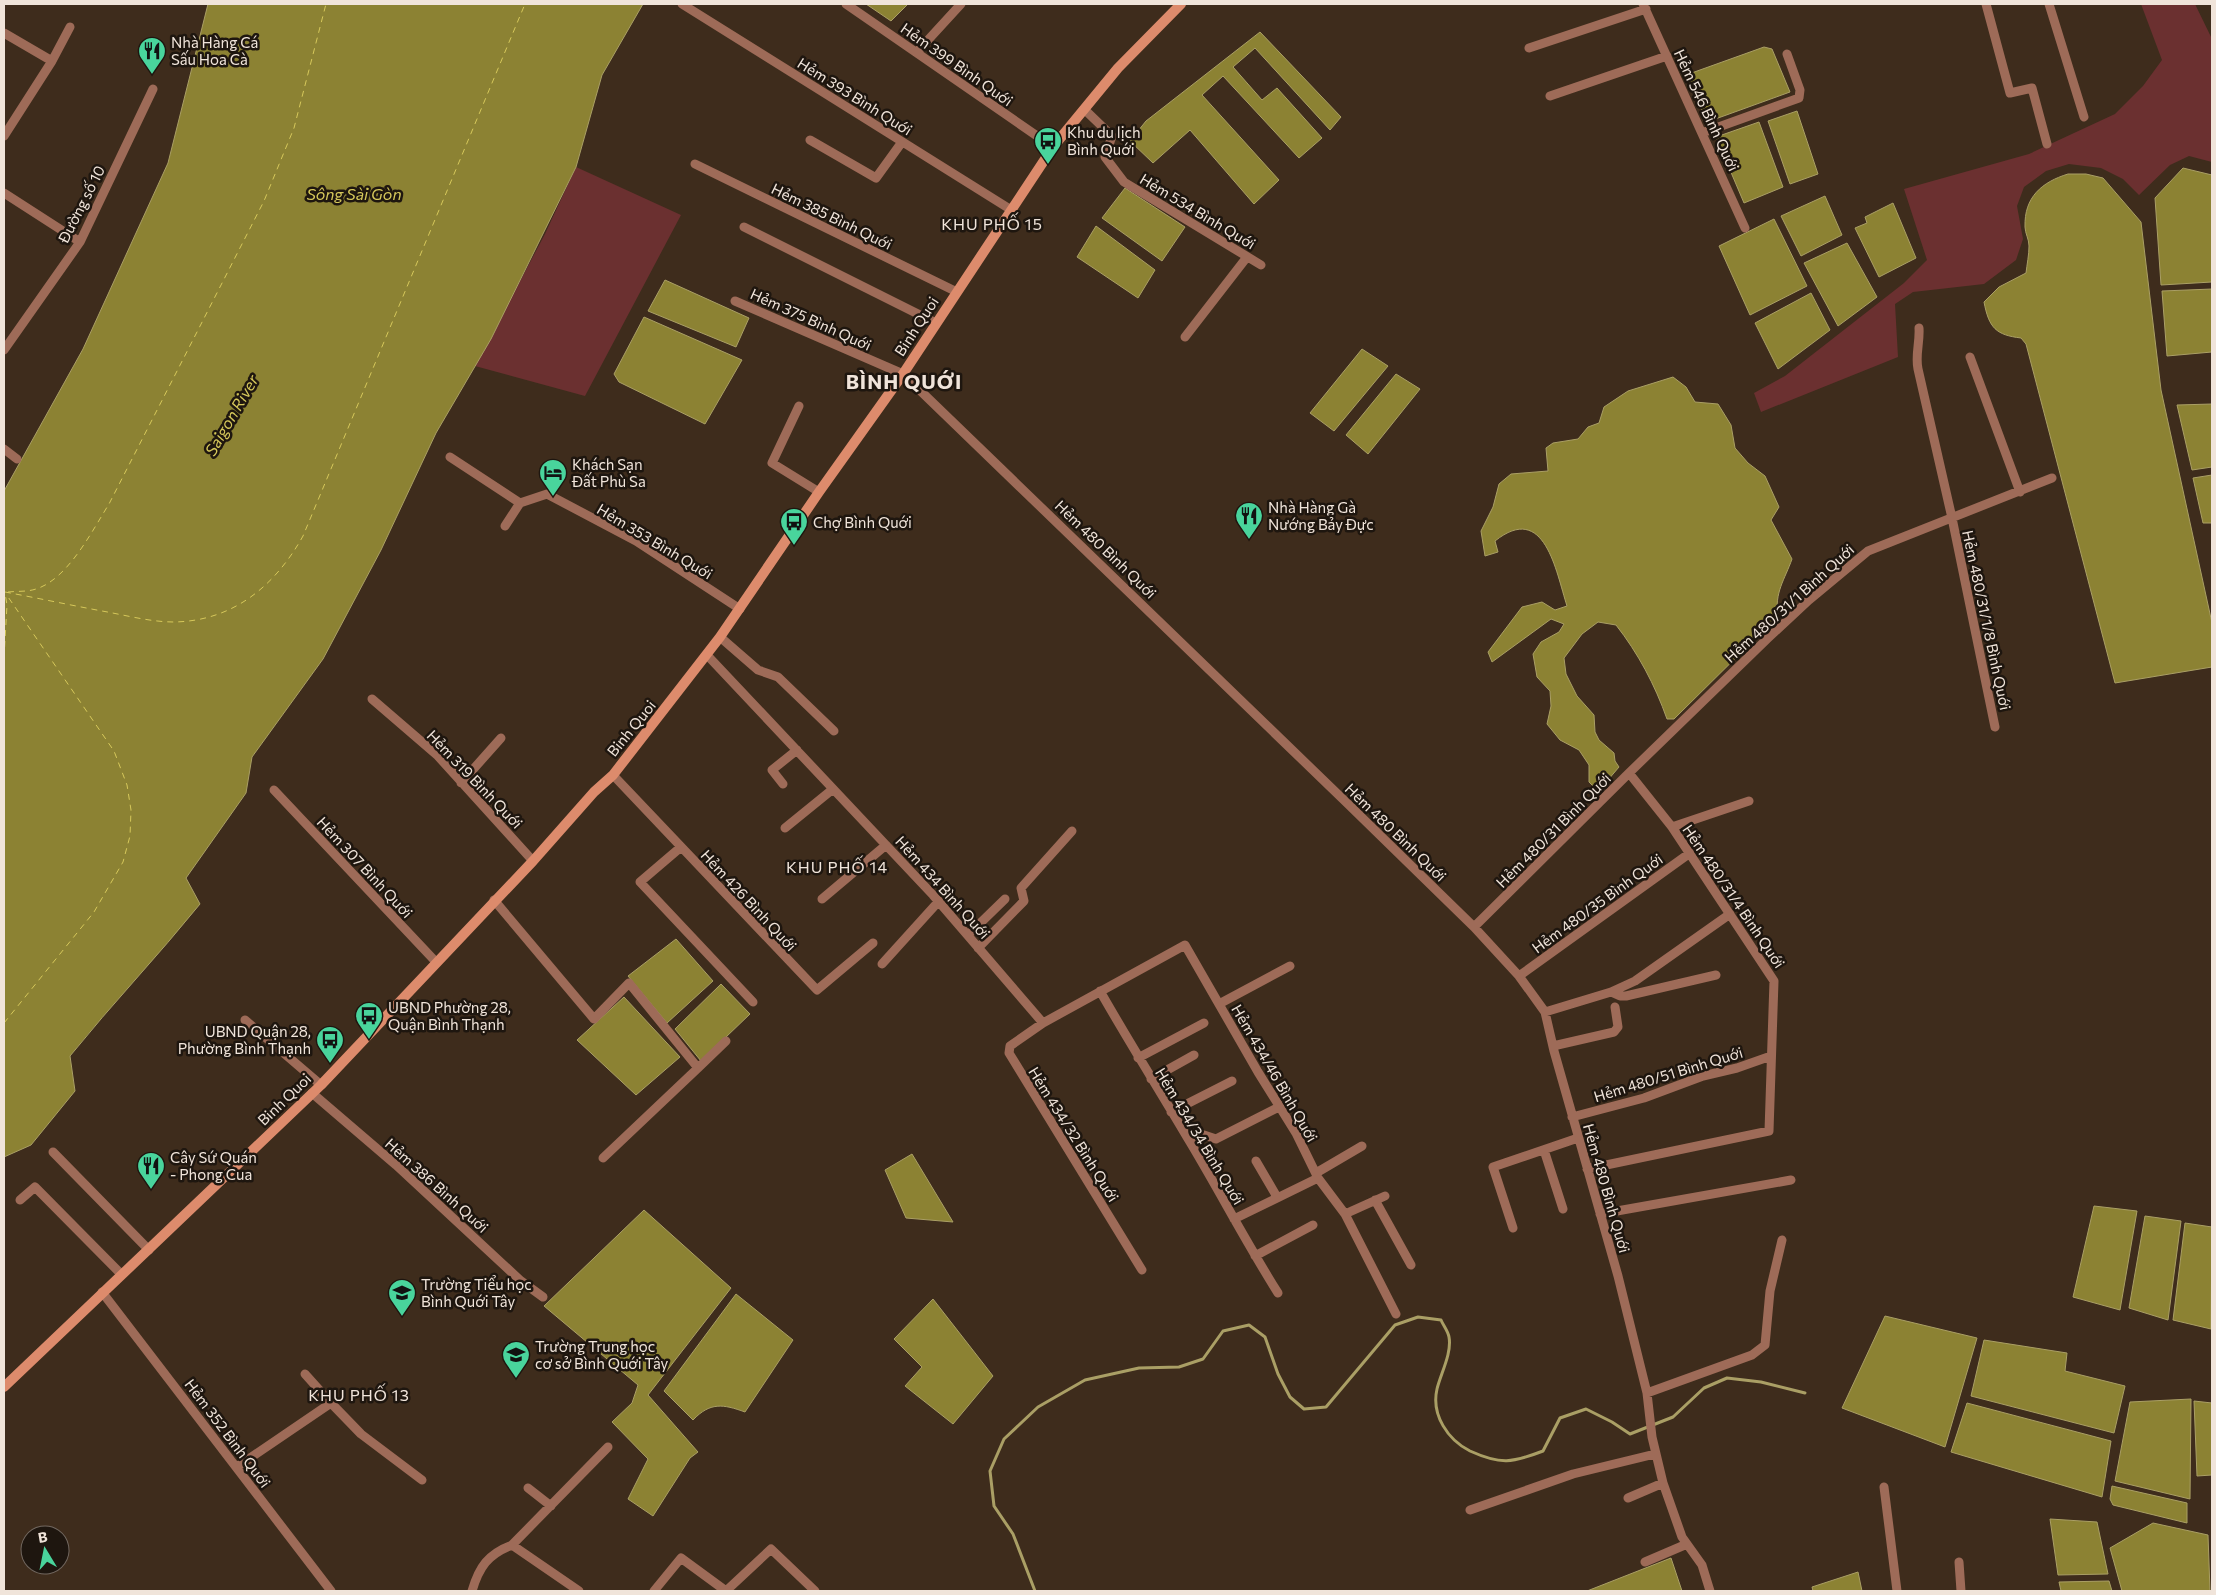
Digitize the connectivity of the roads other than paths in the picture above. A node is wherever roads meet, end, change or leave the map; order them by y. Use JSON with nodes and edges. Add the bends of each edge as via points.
{"nodes":[{"id":1,"x":682,"y":4,"type":"edge"},
{"id":2,"x":846,"y":4,"type":"edge"},
{"id":3,"x":961,"y":4,"type":"edge"},
{"id":4,"x":1181,"y":4,"type":"edge"},
{"id":5,"x":1986,"y":4,"type":"edge"},
{"id":6,"x":2050,"y":4,"type":"edge"},
{"id":7,"x":1644,"y":7,"type":"edge"},
{"id":8,"x":70,"y":28,"type":"dead end"},
{"id":9,"x":4,"y":33,"type":"edge"},
{"id":10,"x":1529,"y":48,"type":"dead end"},
{"id":11,"x":917,"y":52,"type":"junction"},
{"id":12,"x":1787,"y":54,"type":"dead end"},
{"id":13,"x":1667,"y":56,"type":"junction"},
{"id":14,"x":52,"y":61,"type":"junction"},
{"id":15,"x":153,"y":89,"type":"dead end"},
{"id":16,"x":1550,"y":96,"type":"dead end"},
{"id":17,"x":1084,"y":109,"type":"junction"},
{"id":18,"x":2084,"y":118,"type":"dead end"},
{"id":19,"x":1702,"y":133,"type":"junction"},
{"id":20,"x":4,"y":136,"type":"edge"},
{"id":21,"x":810,"y":140,"type":"dead end"},
{"id":22,"x":902,"y":142,"type":"junction"},
{"id":23,"x":2047,"y":144,"type":"dead end"},
{"id":24,"x":1053,"y":147,"type":"junction"},
{"id":25,"x":695,"y":164,"type":"dead end"},
{"id":26,"x":4,"y":193,"type":"edge"},
{"id":27,"x":1013,"y":211,"type":"junction"},
{"id":28,"x":744,"y":227,"type":"dead end"},
{"id":29,"x":1746,"y":228,"type":"dead end"},
{"id":30,"x":80,"y":242,"type":"junction"},
{"id":31,"x":1247,"y":257,"type":"junction"},
{"id":32,"x":1261,"y":265,"type":"dead end"},
{"id":33,"x":957,"y":292,"type":"junction"},
{"id":34,"x":735,"y":301,"type":"dead end"},
{"id":35,"x":936,"y":323,"type":"junction"},
{"id":36,"x":1919,"y":328,"type":"dead end"},
{"id":37,"x":1185,"y":337,"type":"dead end"},
{"id":38,"x":4,"y":350,"type":"edge"},
{"id":39,"x":1970,"y":357,"type":"dead end"},
{"id":40,"x":903,"y":374,"type":"junction"},
{"id":41,"x":799,"y":406,"type":"dead end"},
{"id":42,"x":4,"y":449,"type":"edge"},
{"id":43,"x":450,"y":457,"type":"dead end"},
{"id":44,"x":18,"y":459,"type":"dead end"},
{"id":45,"x":2052,"y":478,"type":"dead end"},
{"id":46,"x":819,"y":492,"type":"junction"},
{"id":47,"x":2020,"y":492,"type":"junction"},
{"id":48,"x":520,"y":503,"type":"junction"},
{"id":49,"x":1952,"y":518,"type":"junction"},
{"id":50,"x":504,"y":526,"type":"dead end"},
{"id":51,"x":740,"y":609,"type":"junction"},
{"id":52,"x":720,"y":637,"type":"junction"},
{"id":53,"x":707,"y":655,"type":"junction"},
{"id":54,"x":372,"y":699,"type":"dead end"},
{"id":55,"x":1995,"y":727,"type":"dead end"},
{"id":56,"x":834,"y":731,"type":"dead end"},
{"id":57,"x":501,"y":738,"type":"dead end"},
{"id":58,"x":797,"y":750,"type":"junction"},
{"id":59,"x":1629,"y":773,"type":"junction"},
{"id":60,"x":613,"y":775,"type":"junction"},
{"id":61,"x":461,"y":783,"type":"junction"},
{"id":62,"x":784,"y":784,"type":"dead end"},
{"id":63,"x":834,"y":789,"type":"junction"},
{"id":64,"x":274,"y":790,"type":"dead end"},
{"id":65,"x":1749,"y":801,"type":"dead end"},
{"id":66,"x":1672,"y":827,"type":"junction"},
{"id":67,"x":784,"y":828,"type":"dead end"},
{"id":68,"x":1072,"y":831,"type":"dead end"},
{"id":69,"x":886,"y":845,"type":"junction"},
{"id":70,"x":681,"y":847,"type":"junction"},
{"id":71,"x":1690,"y":853,"type":"junction"},
{"id":72,"x":533,"y":861,"type":"junction"},
{"id":73,"x":822,"y":899,"type":"dead end"},
{"id":74,"x":1005,"y":899,"type":"dead end"},
{"id":75,"x":494,"y":900,"type":"junction"},
{"id":76,"x":939,"y":901,"type":"junction"},
{"id":77,"x":1730,"y":914,"type":"junction"},
{"id":78,"x":1474,"y":927,"type":"junction"},
{"id":79,"x":968,"y":935,"type":"junction"},
{"id":80,"x":873,"y":942,"type":"dead end"},
{"id":81,"x":978,"y":948,"type":"junction"},
{"id":82,"x":436,"y":962,"type":"junction"},
{"id":83,"x":882,"y":964,"type":"dead end"},
{"id":84,"x":1290,"y":966,"type":"dead end"},
{"id":85,"x":1716,"y":974,"type":"dead end"},
{"id":86,"x":1519,"y":976,"type":"junction"},
{"id":87,"x":1100,"y":991,"type":"junction"},
{"id":88,"x":1611,"y":992,"type":"junction"},
{"id":89,"x":752,"y":1002,"type":"dead end"},
{"id":90,"x":1219,"y":1004,"type":"junction"},
{"id":91,"x":1615,"y":1007,"type":"dead end"},
{"id":92,"x":1545,"y":1012,"type":"junction"},
{"id":93,"x":245,"y":1020,"type":"dead end"},
{"id":94,"x":1043,"y":1023,"type":"junction"},
{"id":95,"x":1204,"y":1023,"type":"dead end"},
{"id":96,"x":726,"y":1041,"type":"dead end"},
{"id":97,"x":1552,"y":1046,"type":"junction"},
{"id":98,"x":1194,"y":1055,"type":"dead end"},
{"id":99,"x":1771,"y":1056,"type":"junction"},
{"id":100,"x":1138,"y":1058,"type":"junction"},
{"id":101,"x":698,"y":1068,"type":"junction"},
{"id":102,"x":1151,"y":1079,"type":"junction"},
{"id":103,"x":1232,"y":1081,"type":"dead end"},
{"id":104,"x":321,"y":1084,"type":"junction"},
{"id":105,"x":312,"y":1093,"type":"junction"},
{"id":106,"x":1279,"y":1107,"type":"junction"},
{"id":107,"x":1171,"y":1112,"type":"junction"},
{"id":108,"x":1572,"y":1117,"type":"junction"},
{"id":109,"x":1578,"y":1138,"type":"junction"},
{"id":110,"x":1190,"y":1142,"type":"junction"},
{"id":111,"x":1362,"y":1146,"type":"dead end"},
{"id":112,"x":1544,"y":1150,"type":"junction"},
{"id":113,"x":53,"y":1152,"type":"dead end"},
{"id":114,"x":604,"y":1158,"type":"dead end"},
{"id":115,"x":1256,"y":1161,"type":"dead end"},
{"id":116,"x":1587,"y":1169,"type":"junction"},
{"id":117,"x":1317,"y":1175,"type":"junction"},
{"id":118,"x":1791,"y":1180,"type":"dead end"},
{"id":119,"x":1385,"y":1196,"type":"dead end"},
{"id":120,"x":1277,"y":1197,"type":"junction"},
{"id":121,"x":20,"y":1200,"type":"dead end"},
{"id":122,"x":1375,"y":1200,"type":"junction"},
{"id":123,"x":1563,"y":1209,"type":"dead end"},
{"id":124,"x":1345,"y":1214,"type":"junction"},
{"id":125,"x":1600,"y":1214,"type":"junction"},
{"id":126,"x":1234,"y":1219,"type":"junction"},
{"id":127,"x":1313,"y":1225,"type":"dead end"},
{"id":128,"x":1513,"y":1228,"type":"dead end"},
{"id":129,"x":1782,"y":1240,"type":"dead end"},
{"id":130,"x":149,"y":1250,"type":"junction"},
{"id":131,"x":1255,"y":1256,"type":"junction"},
{"id":132,"x":1411,"y":1265,"type":"dead end"},
{"id":133,"x":1142,"y":1270,"type":"dead end"},
{"id":134,"x":121,"y":1274,"type":"junction"},
{"id":135,"x":102,"y":1292,"type":"junction"},
{"id":136,"x":1278,"y":1294,"type":"dead end"},
{"id":137,"x":543,"y":1297,"type":"dead end"},
{"id":138,"x":1396,"y":1314,"type":"dead end"},
{"id":139,"x":305,"y":1374,"type":"dead end"},
{"id":140,"x":4,"y":1385,"type":"edge"},
{"id":141,"x":1647,"y":1393,"type":"junction"},
{"id":142,"x":331,"y":1403,"type":"junction"},
{"id":143,"x":608,"y":1447,"type":"dead end"},
{"id":144,"x":1655,"y":1454,"type":"junction"},
{"id":145,"x":237,"y":1467,"type":"junction"},
{"id":146,"x":422,"y":1480,"type":"dead end"},
{"id":147,"x":1663,"y":1483,"type":"junction"},
{"id":148,"x":1884,"y":1487,"type":"dead end"},
{"id":149,"x":528,"y":1488,"type":"dead end"},
{"id":150,"x":1628,"y":1498,"type":"dead end"},
{"id":151,"x":551,"y":1506,"type":"junction"},
{"id":152,"x":1470,"y":1510,"type":"dead end"},
{"id":153,"x":1687,"y":1544,"type":"junction"},
{"id":154,"x":512,"y":1545,"type":"junction"},
{"id":155,"x":1645,"y":1562,"type":"dead end"},
{"id":156,"x":1958,"y":1562,"type":"dead end"},
{"id":157,"x":331,"y":1591,"type":"edge"},
{"id":158,"x":472,"y":1591,"type":"edge"},
{"id":159,"x":579,"y":1591,"type":"edge"},
{"id":160,"x":654,"y":1591,"type":"edge"},
{"id":161,"x":815,"y":1591,"type":"edge"},
{"id":162,"x":1710,"y":1591,"type":"edge"},
{"id":163,"x":1897,"y":1591,"type":"edge"},
{"id":164,"x":1961,"y":1591,"type":"edge"}],
"edges":[{"from":1,"to":22,"type":"street","name":"Hẻm 393 Bình Quới"},
{"from":2,"to":11,"type":"street","name":"Hẻm 399 Bình Quới"},
{"from":3,"to":11,"type":"street"},
{"from":4,"to":17,"type":"main road","name":"Binh Quoi","via":[[1118,68]]},
{"from":5,"to":23,"type":"street","via":[[2010,93],[2032,88]]},
{"from":6,"to":18,"type":"street"},
{"from":7,"to":10,"type":"street"},
{"from":7,"to":13,"type":"street","name":"Hẻm 546 Bình Quới"},
{"from":8,"to":14,"type":"street"},
{"from":9,"to":14,"type":"street"},
{"from":11,"to":24,"type":"street","name":"Hẻm 399 Bình Quới"},
{"from":12,"to":19,"type":"street","via":[[1800,90],[1799,98]]},
{"from":13,"to":16,"type":"street"},
{"from":13,"to":19,"type":"street","name":"Hẻm 546 Bình Quới"},
{"from":14,"to":20,"type":"street"},
{"from":15,"to":30,"type":"street","name":"Đường số 10"},
{"from":17,"to":24,"type":"main road","name":"Binh Quoi"},
{"from":17,"to":31,"type":"street","name":"Hẻm 534 Bình Quới","via":[[1112,136],[1105,157],[1124,182]]},
{"from":19,"to":29,"type":"street","name":"Hẻm 546 Bình Quới"},
{"from":21,"to":22,"type":"street","via":[[876,178]]},
{"from":22,"to":27,"type":"street","name":"Hẻm 393 Bình Quới"},
{"from":24,"to":27,"type":"main road","name":"Binh Quoi"},
{"from":25,"to":33,"type":"street","name":"Hẻm 385 Bình Quới"},
{"from":26,"to":30,"type":"street"},
{"from":27,"to":33,"type":"main road","name":"Binh Quoi"},
{"from":28,"to":35,"type":"street"},
{"from":30,"to":38,"type":"street","name":"Đường số 10"},
{"from":31,"to":32,"type":"street","name":"Hẻm 534 Bình Quới"},
{"from":31,"to":37,"type":"street"},
{"from":33,"to":35,"type":"main road","name":"Binh Quoi"},
{"from":34,"to":40,"type":"street","name":"Hẻm 375 Bình Quới"},
{"from":35,"to":40,"type":"main road","name":"Binh Quoi"},
{"from":36,"to":49,"type":"street","name":"Hẻm 480/31/1/8 Bình Quới","via":[[1917,363]]},
{"from":39,"to":47,"type":"street"},
{"from":40,"to":46,"type":"main road","name":"Binh Quoi"},
{"from":40,"to":78,"type":"street","name":"Hẻm 480 Bình Quới"},
{"from":41,"to":46,"type":"street","via":[[772,463]]},
{"from":42,"to":44,"type":"street"},
{"from":43,"to":48,"type":"street"},
{"from":45,"to":47,"type":"street","name":"Hẻm 480/31/1 Bình Quới"},
{"from":46,"to":51,"type":"main road","name":"Binh Quoi"},
{"from":47,"to":49,"type":"street","name":"Hẻm 480/31/1 Bình Quới"},
{"from":48,"to":50,"type":"street"},
{"from":48,"to":51,"type":"street","name":"Hẻm 353 Bình Quới","via":[[547,494],[636,542]]},
{"from":49,"to":55,"type":"street","name":"Hẻm 480/31/1/8 Bình Quới"},
{"from":49,"to":59,"type":"street","name":"Hẻm 480/31/1 Bình Quới","via":[[1868,551],[1767,639]]},
{"from":51,"to":52,"type":"main road","name":"Binh Quoi"},
{"from":52,"to":53,"type":"main road","name":"Binh Quoi"},
{"from":52,"to":56,"type":"street","via":[[758,670],[778,676]]},
{"from":53,"to":58,"type":"street","name":"Hẻm 434 Bình Quới"},
{"from":53,"to":60,"type":"main road","name":"Binh Quoi"},
{"from":54,"to":61,"type":"street","name":"Hẻm 319 Bình Quới","via":[[430,749]]},
{"from":57,"to":61,"type":"street"},
{"from":58,"to":62,"type":"street","via":[[772,770]]},
{"from":58,"to":63,"type":"street","name":"Hẻm 434 Bình Quới"},
{"from":59,"to":66,"type":"street","name":"Hẻm 480/31 Bình Quới"},
{"from":59,"to":78,"type":"street","name":"Hẻm 480/31 Bình Quới"},
{"from":60,"to":70,"type":"street","name":"Hẻm 426 Bình Quới"},
{"from":60,"to":72,"type":"main road","name":"Binh Quoi"},
{"from":61,"to":72,"type":"street","name":"Hẻm 319 Bình Quới"},
{"from":63,"to":67,"type":"street"},
{"from":63,"to":69,"type":"street","name":"Hẻm 434 Bình Quới"},
{"from":64,"to":82,"type":"street","name":"Hẻm 307 Bình Quới"},
{"from":65,"to":66,"type":"street"},
{"from":66,"to":71,"type":"street","name":"Hẻm 480/31/4 Bình Quới"},
{"from":68,"to":81,"type":"street","via":[[1021,888],[1024,901]]},
{"from":69,"to":73,"type":"street"},
{"from":69,"to":76,"type":"street","name":"Hẻm 434 Bình Quới"},
{"from":70,"to":80,"type":"street","name":"Hẻm 426 Bình Quới","via":[[816,990]]},
{"from":70,"to":89,"type":"street","via":[[640,882]]},
{"from":71,"to":77,"type":"street","name":"Hẻm 480/31/4 Bình Quới"},
{"from":71,"to":86,"type":"street","name":"Hẻm 480/35 Bình Quới"},
{"from":72,"to":75,"type":"main road","name":"Binh Quoi"},
{"from":74,"to":79,"type":"street"},
{"from":75,"to":82,"type":"main road","name":"Binh Quoi"},
{"from":75,"to":101,"type":"street","via":[[594,1019],[629,983]]},
{"from":76,"to":79,"type":"street","name":"Hẻm 434 Bình Quới"},
{"from":76,"to":83,"type":"street"},
{"from":77,"to":88,"type":"street","via":[[1635,981]]},
{"from":77,"to":99,"type":"street","name":"Hẻm 480/31/4 Bình Quới","via":[[1774,981]]},
{"from":78,"to":86,"type":"street","name":"Hẻm 480 Bình Quới"},
{"from":79,"to":81,"type":"street","name":"Hẻm 434 Bình Quới"},
{"from":81,"to":94,"type":"street","name":"Hẻm 434 Bình Quới"},
{"from":82,"to":104,"type":"main road","name":"Binh Quoi"},
{"from":84,"to":90,"type":"street"},
{"from":85,"to":88,"type":"street","via":[[1626,996]]},
{"from":86,"to":92,"type":"street","name":"Hẻm 480 Bình Quới"},
{"from":87,"to":90,"type":"street","name":"Hẻm 434/46 Bình Quới","via":[[1185,944]]},
{"from":87,"to":94,"type":"street"},
{"from":87,"to":100,"type":"street","name":"Hẻm 434/34 Bình Quới"},
{"from":88,"to":92,"type":"street"},
{"from":90,"to":106,"type":"street","name":"Hẻm 434/46 Bình Quới"},
{"from":91,"to":97,"type":"street","via":[[1618,1027],[1614,1032]]},
{"from":92,"to":97,"type":"street","name":"Hẻm 480 Bình Quới"},
{"from":93,"to":104,"type":"street"},
{"from":94,"to":133,"type":"street","name":"Hẻm 434/32 Bình Quới","via":[[1010,1046],[1008,1053]]},
{"from":95,"to":100,"type":"street"},
{"from":96,"to":101,"type":"street"},
{"from":97,"to":108,"type":"street","name":"Hẻm 480 Bình Quới"},
{"from":98,"to":102,"type":"street"},
{"from":99,"to":108,"type":"street","name":"Hẻm 480/51 Bình Quới","via":[[1644,1098]]},
{"from":99,"to":116,"type":"street","via":[[1769,1131]]},
{"from":100,"to":102,"type":"street","name":"Hẻm 434/34 Bình Quới"},
{"from":101,"to":114,"type":"street"},
{"from":102,"to":107,"type":"street","name":"Hẻm 434/34 Bình Quới"},
{"from":103,"to":107,"type":"street"},
{"from":104,"to":105,"type":"main road","name":"Binh Quoi"},
{"from":105,"to":130,"type":"main road","name":"Binh Quoi"},
{"from":105,"to":137,"type":"street","name":"Hẻm 386 Bình Quới","via":[[396,1165],[521,1281]]},
{"from":106,"to":110,"type":"street","via":[[1216,1139],[1204,1135]]},
{"from":106,"to":117,"type":"street","name":"Hẻm 434/46 Bình Quới"},
{"from":107,"to":110,"type":"street","name":"Hẻm 434/34 Bình Quới"},
{"from":108,"to":109,"type":"street","name":"Hẻm 480 Bình Quới"},
{"from":109,"to":112,"type":"street"},
{"from":109,"to":116,"type":"street","name":"Hẻm 480 Bình Quới"},
{"from":110,"to":126,"type":"street","name":"Hẻm 434/34 Bình Quới"},
{"from":111,"to":117,"type":"street"},
{"from":112,"to":123,"type":"street"},
{"from":112,"to":128,"type":"street","via":[[1493,1167]]},
{"from":113,"to":130,"type":"street"},
{"from":115,"to":120,"type":"street"},
{"from":116,"to":125,"type":"street","name":"Hẻm 480 Bình Quới"},
{"from":117,"to":120,"type":"street"},
{"from":117,"to":124,"type":"street","name":"Hẻm 434/46 Bình Quới"},
{"from":118,"to":125,"type":"street"},
{"from":119,"to":122,"type":"street"},
{"from":120,"to":126,"type":"street"},
{"from":121,"to":134,"type":"street","via":[[35,1187]]},
{"from":122,"to":124,"type":"street"},
{"from":122,"to":132,"type":"street"},
{"from":124,"to":138,"type":"street","name":"Hẻm 434/46 Bình Quới"},
{"from":125,"to":141,"type":"street","name":"Hẻm 480 Bình Quới"},
{"from":126,"to":131,"type":"street","name":"Hẻm 434/34 Bình Quới"},
{"from":127,"to":131,"type":"street"},
{"from":129,"to":141,"type":"street","via":[[1770,1291],[1765,1345],[1752,1355]]},
{"from":130,"to":134,"type":"main road","name":"Binh Quoi"},
{"from":131,"to":136,"type":"street","name":"Hẻm 434/34 Bình Quới"},
{"from":134,"to":135,"type":"main road","name":"Binh Quoi"},
{"from":135,"to":140,"type":"main road","name":"Binh Quoi"},
{"from":135,"to":145,"type":"street","name":"Hẻm 352 Bình Quới"},
{"from":139,"to":142,"type":"street"},
{"from":141,"to":144,"type":"street","name":"Hẻm 480 Bình Quới"},
{"from":142,"to":145,"type":"street"},
{"from":142,"to":146,"type":"street","via":[[361,1434]]},
{"from":143,"to":151,"type":"street"},
{"from":144,"to":147,"type":"street","name":"Hẻm 480 Bình Quới"},
{"from":144,"to":152,"type":"street","via":[[1573,1474]]},
{"from":145,"to":157,"type":"street","name":"Hẻm 352 Bình Quới"},
{"from":147,"to":150,"type":"street"},
{"from":147,"to":153,"type":"street","name":"Hẻm 480 Bình Quới"},
{"from":148,"to":163,"type":"street"},
{"from":149,"to":151,"type":"street"},
{"from":151,"to":154,"type":"street"},
{"from":153,"to":155,"type":"street"},
{"from":153,"to":162,"type":"street","name":"Hẻm 480 Bình Quới","via":[[1702,1565]]},
{"from":154,"to":158,"type":"street","via":[[495,1551],[477,1573]]},
{"from":154,"to":159,"type":"street"},
{"from":156,"to":164,"type":"street"},
{"from":160,"to":161,"type":"street","via":[[681,1558],[726,1590],[771,1549]]}]}
